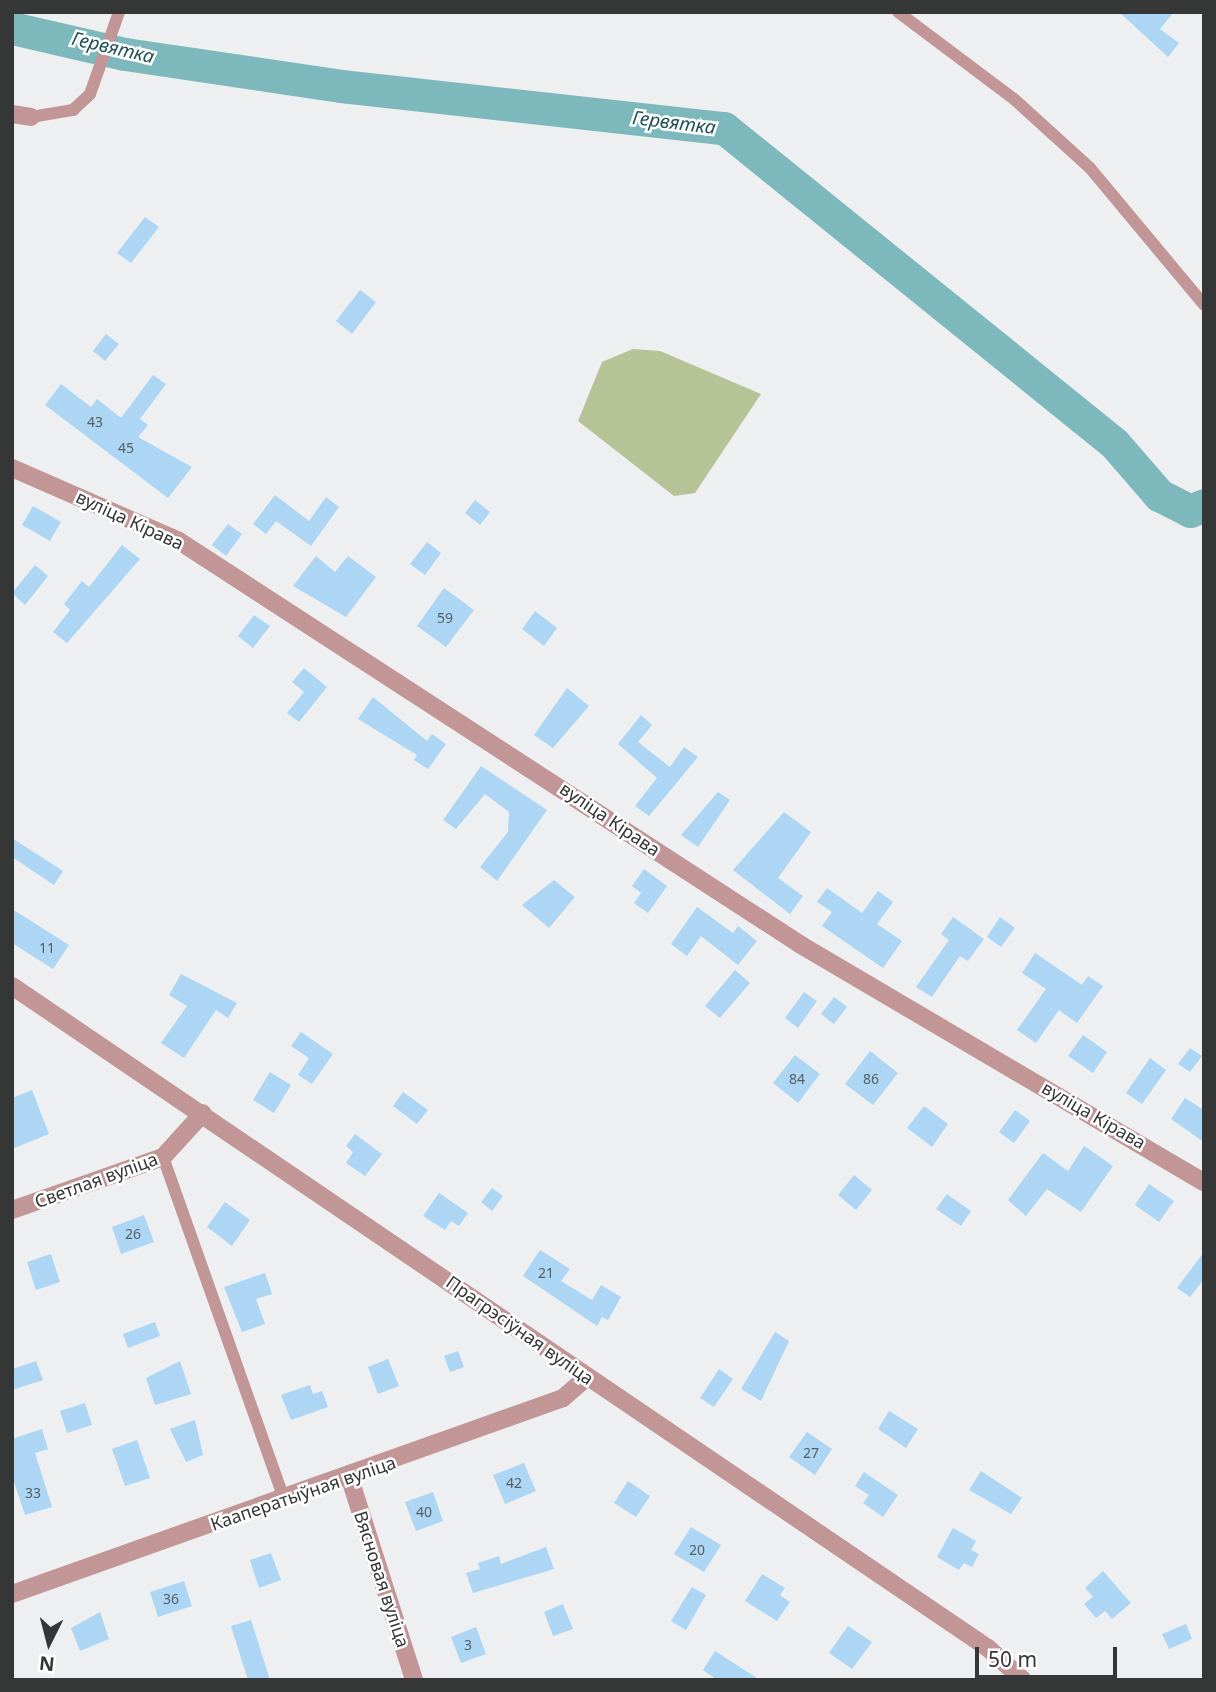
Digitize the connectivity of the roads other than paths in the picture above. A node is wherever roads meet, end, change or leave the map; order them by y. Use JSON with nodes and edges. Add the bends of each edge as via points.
{"nodes":[{"id":1,"x":119,"y":12,"type":"edge"},
{"id":2,"x":898,"y":12,"type":"edge"},
{"id":3,"x":12,"y":114,"type":"edge"},
{"id":4,"x":31,"y":117,"type":"joint"},
{"id":5,"x":1204,"y":305,"type":"edge"},
{"id":6,"x":12,"y":468,"type":"edge"},
{"id":7,"x":12,"y":986,"type":"edge"},
{"id":8,"x":203,"y":1113,"type":"junction"},
{"id":9,"x":163,"y":1157,"type":"junction"},
{"id":10,"x":1204,"y":1182,"type":"edge"},
{"id":11,"x":12,"y":1210,"type":"edge"},
{"id":12,"x":586,"y":1378,"type":"junction"},
{"id":13,"x":350,"y":1479,"type":"junction"},
{"id":14,"x":284,"y":1499,"type":"junction"},
{"id":15,"x":12,"y":1594,"type":"edge"},
{"id":16,"x":414,"y":1680,"type":"edge"},
{"id":17,"x":1023,"y":1680,"type":"edge"}],
"edges":[{"from":1,"to":4,"type":"lane","via":[[107,58],[90,94],[73,110]]},
{"from":2,"to":5,"type":"lane","via":[[1014,99],[1090,169]]},
{"from":3,"to":4,"type":"street"},
{"from":6,"to":10,"type":"street","name":"вуліца Кірава","via":[[179,541],[801,945]]},
{"from":7,"to":8,"type":"street","name":"Прагрэсіўная вуліца"},
{"from":8,"to":9,"type":"street","name":"Светлая вуліца"},
{"from":8,"to":12,"type":"street","name":"Прагрэсіўная вуліца"},
{"from":9,"to":11,"type":"street","name":"Светлая вуліца"},
{"from":9,"to":14,"type":"lane"},
{"from":12,"to":13,"type":"street","name":"Кааператыўная вуліца","via":[[563,1398]]},
{"from":12,"to":17,"type":"street","name":"Прагрэсіўная вуліца","via":[[988,1648]]},
{"from":13,"to":14,"type":"street","name":"Кааператыўная вуліца"},
{"from":13,"to":16,"type":"street","name":"Вясновая вуліца"},
{"from":14,"to":15,"type":"street","name":"Кааператыўная вуліца"}]}
